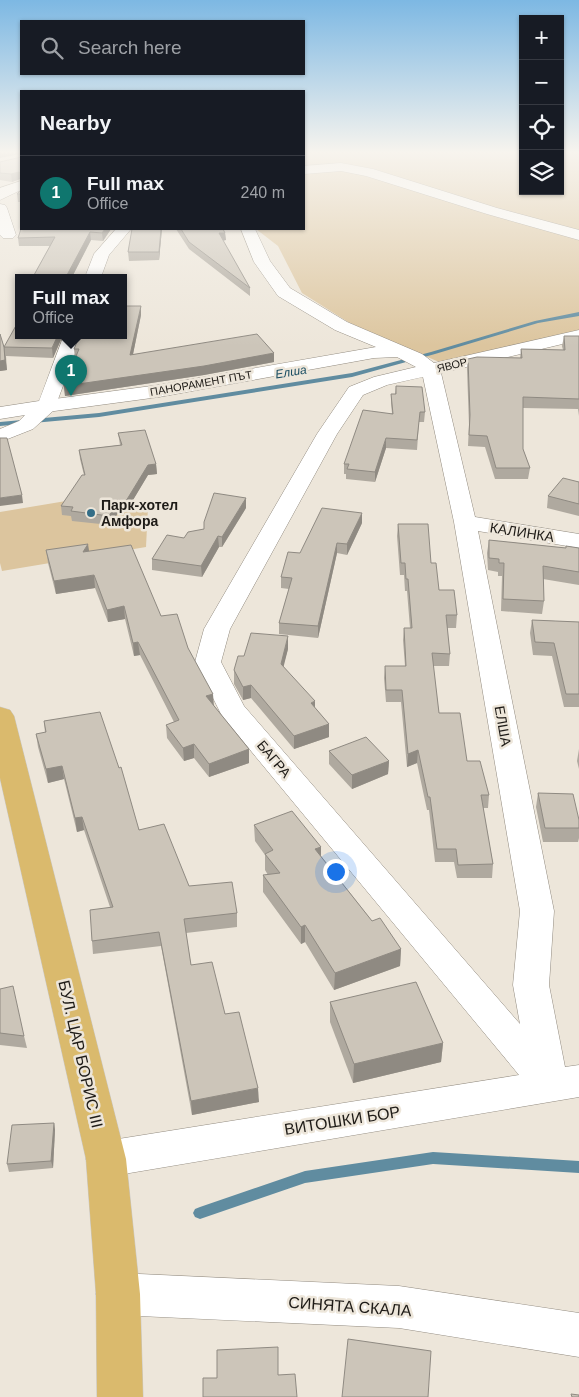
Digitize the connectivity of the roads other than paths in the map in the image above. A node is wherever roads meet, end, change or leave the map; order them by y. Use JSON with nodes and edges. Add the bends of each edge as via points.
{"nodes":[{"id":1,"x":2,"y":216,"type":"edge"},
{"id":2,"x":511,"y":216,"type":"edge"},
{"id":3,"x":123,"y":230,"type":"edge"},
{"id":4,"x":248,"y":230,"type":"edge"},
{"id":5,"x":8,"y":235,"type":"dead end"},
{"id":6,"x":579,"y":235,"type":"edge"},
{"id":7,"x":94,"y":274,"type":"edge"},
{"id":8,"x":579,"y":335,"type":"edge"},
{"id":9,"x":71,"y":339,"type":"edge"},
{"id":10,"x":401,"y":351,"type":"junction"},
{"id":11,"x":431,"y":370,"type":"junction"},
{"id":12,"x":356,"y":391,"type":"joint"},
{"id":13,"x":0,"y":413,"type":"edge"},
{"id":14,"x":36,"y":416,"type":"junction"},
{"id":15,"x":0,"y":436,"type":"edge"},
{"id":16,"x":465,"y":522,"type":"junction"},
{"id":17,"x":579,"y":541,"type":"edge"},
{"id":18,"x":0,"y":716,"type":"edge"},
{"id":19,"x":564,"y":1083,"type":"edge"},
{"id":20,"x":106,"y":1159,"type":"junction"},
{"id":21,"x":118,"y":1294,"type":"junction"},
{"id":22,"x":579,"y":1335,"type":"edge"},
{"id":23,"x":120,"y":1397,"type":"edge"}],
"edges":[{"from":1,"to":5,"type":"street"},
{"from":2,"to":6,"type":"street"},
{"from":3,"to":7,"type":"street","via":[[102,254]]},
{"from":4,"to":10,"type":"street","via":[[262,262],[284,292],[341,326]]},
{"from":8,"to":11,"type":"street","name":"ЯВОР"},
{"from":9,"to":14,"type":"street"},
{"from":10,"to":11,"type":"street"},
{"from":10,"to":14,"type":"street","name":"ПАНОРАМЕНТ ПЪТ","via":[[159,390]]},
{"from":11,"to":12,"type":"street","name":"ЯВОР"},
{"from":11,"to":16,"type":"street","name":"ЕЛША"},
{"from":12,"to":19,"type":"street","name":"БАГРА","via":[[327,434],[217,629],[208,662],[232,710]]},
{"from":13,"to":14,"type":"street","name":"ПАНОРАМЕНТ ПЪТ"},
{"from":14,"to":15,"type":"street"},
{"from":16,"to":17,"type":"street","name":"КАЛИНКА"},
{"from":16,"to":19,"type":"street","name":"ЕЛША","via":[[537,911],[531,985]]},
{"from":18,"to":20,"type":"main road","name":"БУЛ. ЦАР БОРИС III"},
{"from":19,"to":20,"type":"street","name":"ВИТОШКИ БОР"},
{"from":20,"to":21,"type":"main road","name":"БУЛ. ЦАР БОРИС III"},
{"from":21,"to":22,"type":"street","name":"СИНЯТА СКАЛА","via":[[400,1307]]},
{"from":21,"to":23,"type":"main road","name":"БУЛ. ЦАР БОРИС III"}]}
